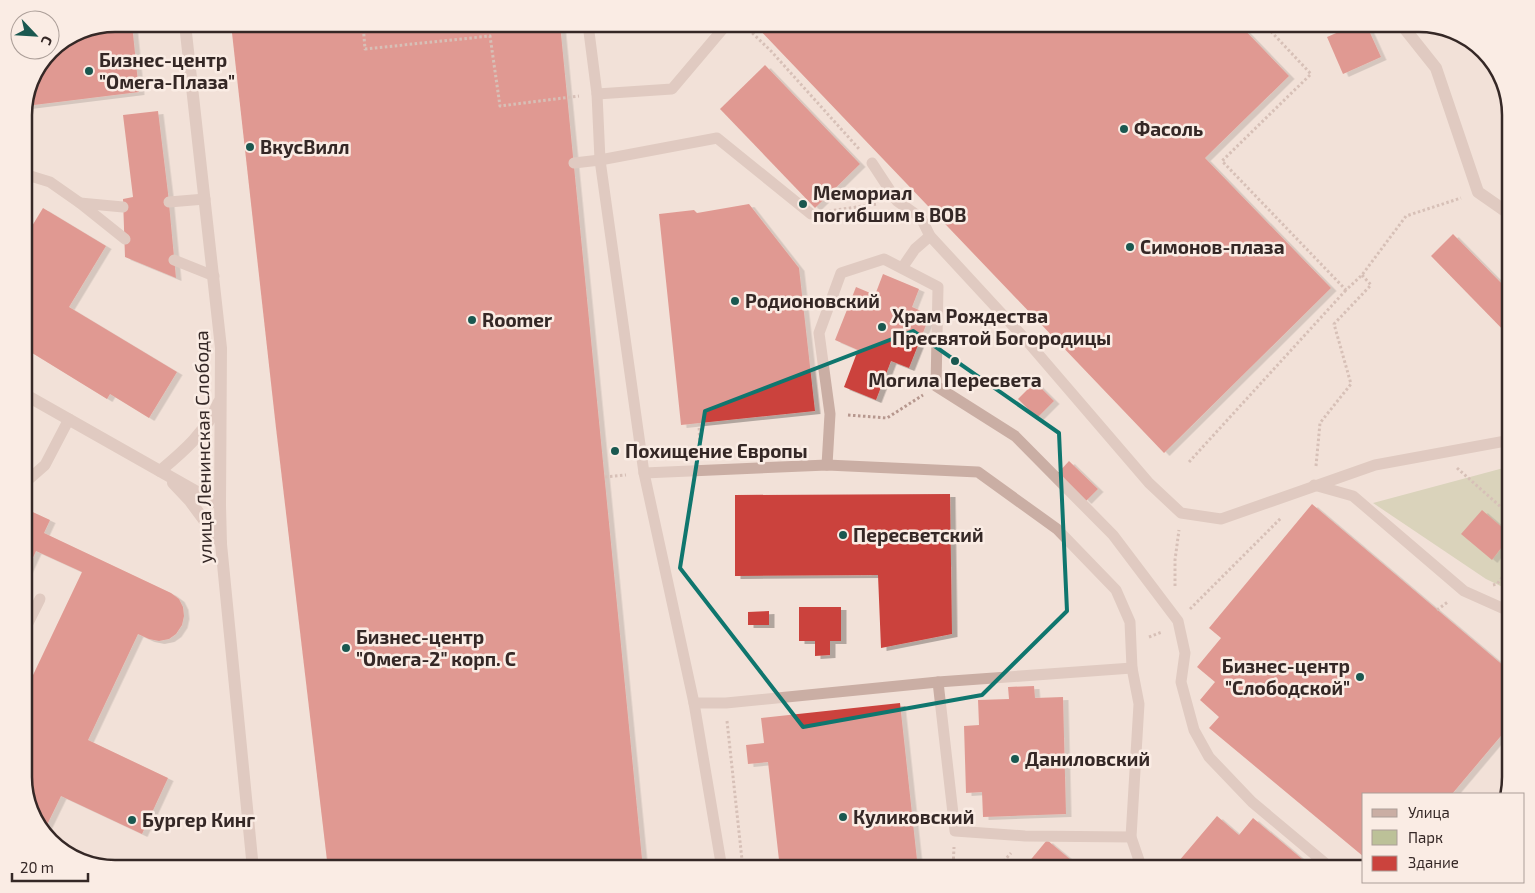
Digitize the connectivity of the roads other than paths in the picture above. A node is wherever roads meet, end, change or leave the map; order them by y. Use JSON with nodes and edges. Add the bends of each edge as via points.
{"nodes":[{"id":1,"x":186,"y":32,"type":"edge"},
{"id":2,"x":589,"y":32,"type":"edge"},
{"id":3,"x":720,"y":32,"type":"edge"},
{"id":4,"x":1407,"y":32,"type":"edge"},
{"id":5,"x":597,"y":94,"type":"junction"},
{"id":6,"x":600,"y":160,"type":"junction"},
{"id":7,"x":574,"y":163,"type":"dead end"},
{"id":8,"x":872,"y":164,"type":"road end"},
{"id":9,"x":33,"y":177,"type":"edge"},
{"id":10,"x":206,"y":199,"type":"junction"},
{"id":11,"x":169,"y":202,"type":"dead end"},
{"id":12,"x":80,"y":203,"type":"junction"},
{"id":13,"x":123,"y":207,"type":"dead end"},
{"id":14,"x":1502,"y":209,"type":"edge"},
{"id":15,"x":811,"y":214,"type":"road end"},
{"id":16,"x":930,"y":236,"type":"junction"},
{"id":17,"x":125,"y":239,"type":"dead end"},
{"id":18,"x":174,"y":260,"type":"dead end"},
{"id":19,"x":902,"y":268,"type":"junction"},
{"id":20,"x":214,"y":276,"type":"junction"},
{"id":21,"x":222,"y":390,"type":"junction"},
{"id":22,"x":33,"y":399,"type":"edge"},
{"id":23,"x":69,"y":419,"type":"junction"},
{"id":24,"x":1502,"y":442,"type":"edge"},
{"id":25,"x":827,"y":465,"type":"junction"},
{"id":26,"x":160,"y":472,"type":"junction"},
{"id":27,"x":644,"y":473,"type":"junction"},
{"id":28,"x":33,"y":476,"type":"edge"},
{"id":29,"x":1314,"y":485,"type":"junction"},
{"id":30,"x":220,"y":505,"type":"junction"},
{"id":31,"x":221,"y":544,"type":"junction"},
{"id":32,"x":40,"y":600,"type":"dead end"},
{"id":33,"x":1502,"y":608,"type":"edge"},
{"id":34,"x":33,"y":614,"type":"edge"},
{"id":35,"x":1132,"y":668,"type":"junction"},
{"id":36,"x":938,"y":682,"type":"junction"},
{"id":37,"x":694,"y":703,"type":"junction"},
{"id":38,"x":1131,"y":837,"type":"junction"},
{"id":39,"x":252,"y":860,"type":"edge"},
{"id":40,"x":720,"y":860,"type":"edge"},
{"id":41,"x":1139,"y":860,"type":"edge"},
{"id":42,"x":1321,"y":860,"type":"edge"}],
"edges":[{"from":1,"to":10,"type":"street","name":"улица Ленинская Слобода"},
{"from":2,"to":5,"type":"lane"},
{"from":3,"to":5,"type":"lane","via":[[672,89]]},
{"from":4,"to":14,"type":"street","via":[[1436,68],[1478,192]]},
{"from":5,"to":6,"type":"lane"},
{"from":6,"to":7,"type":"lane"},
{"from":6,"to":15,"type":"lane","via":[[717,138]]},
{"from":6,"to":27,"type":"lane"},
{"from":8,"to":16,"type":"lane","via":[[897,201],[920,218]]},
{"from":9,"to":12,"type":"lane","via":[[50,182]]},
{"from":10,"to":11,"type":"lane"},
{"from":10,"to":20,"type":"street","name":"улица Ленинская Слобода"},
{"from":12,"to":13,"type":"lane"},
{"from":12,"to":17,"type":"lane"},
{"from":16,"to":19,"type":"lane","via":[[915,249]]},
{"from":16,"to":29,"type":"lane","via":[[1027,341],[1149,484],[1181,513],[1221,519]]},
{"from":18,"to":20,"type":"lane"},
{"from":19,"to":25,"type":"lane","via":[[884,259],[841,273],[819,333],[830,414]]},
{"from":19,"to":42,"type":"lane","via":[[938,287],[936,386],[1015,436],[1113,535],[1178,621],[1185,654],[1181,682],[1194,730],[1209,757],[1252,802]]},
{"from":20,"to":21,"type":"street","name":"улица Ленинская Слобода"},
{"from":21,"to":26,"type":"street","via":[[220,401],[201,433]]},
{"from":21,"to":30,"type":"street","name":"улица Ленинская Слобода"},
{"from":22,"to":23,"type":"street"},
{"from":23,"to":26,"type":"street"},
{"from":23,"to":28,"type":"lane","via":[[45,465]]},
{"from":24,"to":29,"type":"lane","via":[[1375,465]]},
{"from":25,"to":27,"type":"lane"},
{"from":25,"to":35,"type":"lane","via":[[978,472],[1057,529],[1116,590],[1130,622]]},
{"from":26,"to":30,"type":"street"},
{"from":26,"to":31,"type":"street","via":[[190,501]]},
{"from":27,"to":37,"type":"lane"},
{"from":29,"to":33,"type":"lane","via":[[1353,496],[1464,591]]},
{"from":30,"to":31,"type":"street","name":"улица Ленинская Слобода"},
{"from":31,"to":39,"type":"street","name":"улица Ленинская Слобода"},
{"from":32,"to":34,"type":"lane"},
{"from":35,"to":36,"type":"lane"},
{"from":35,"to":38,"type":"lane","via":[[1139,704]]},
{"from":36,"to":37,"type":"lane","via":[[726,703]]},
{"from":36,"to":38,"type":"lane","via":[[955,831],[1025,836]]},
{"from":37,"to":40,"type":"lane"},
{"from":38,"to":41,"type":"lane"}]}
